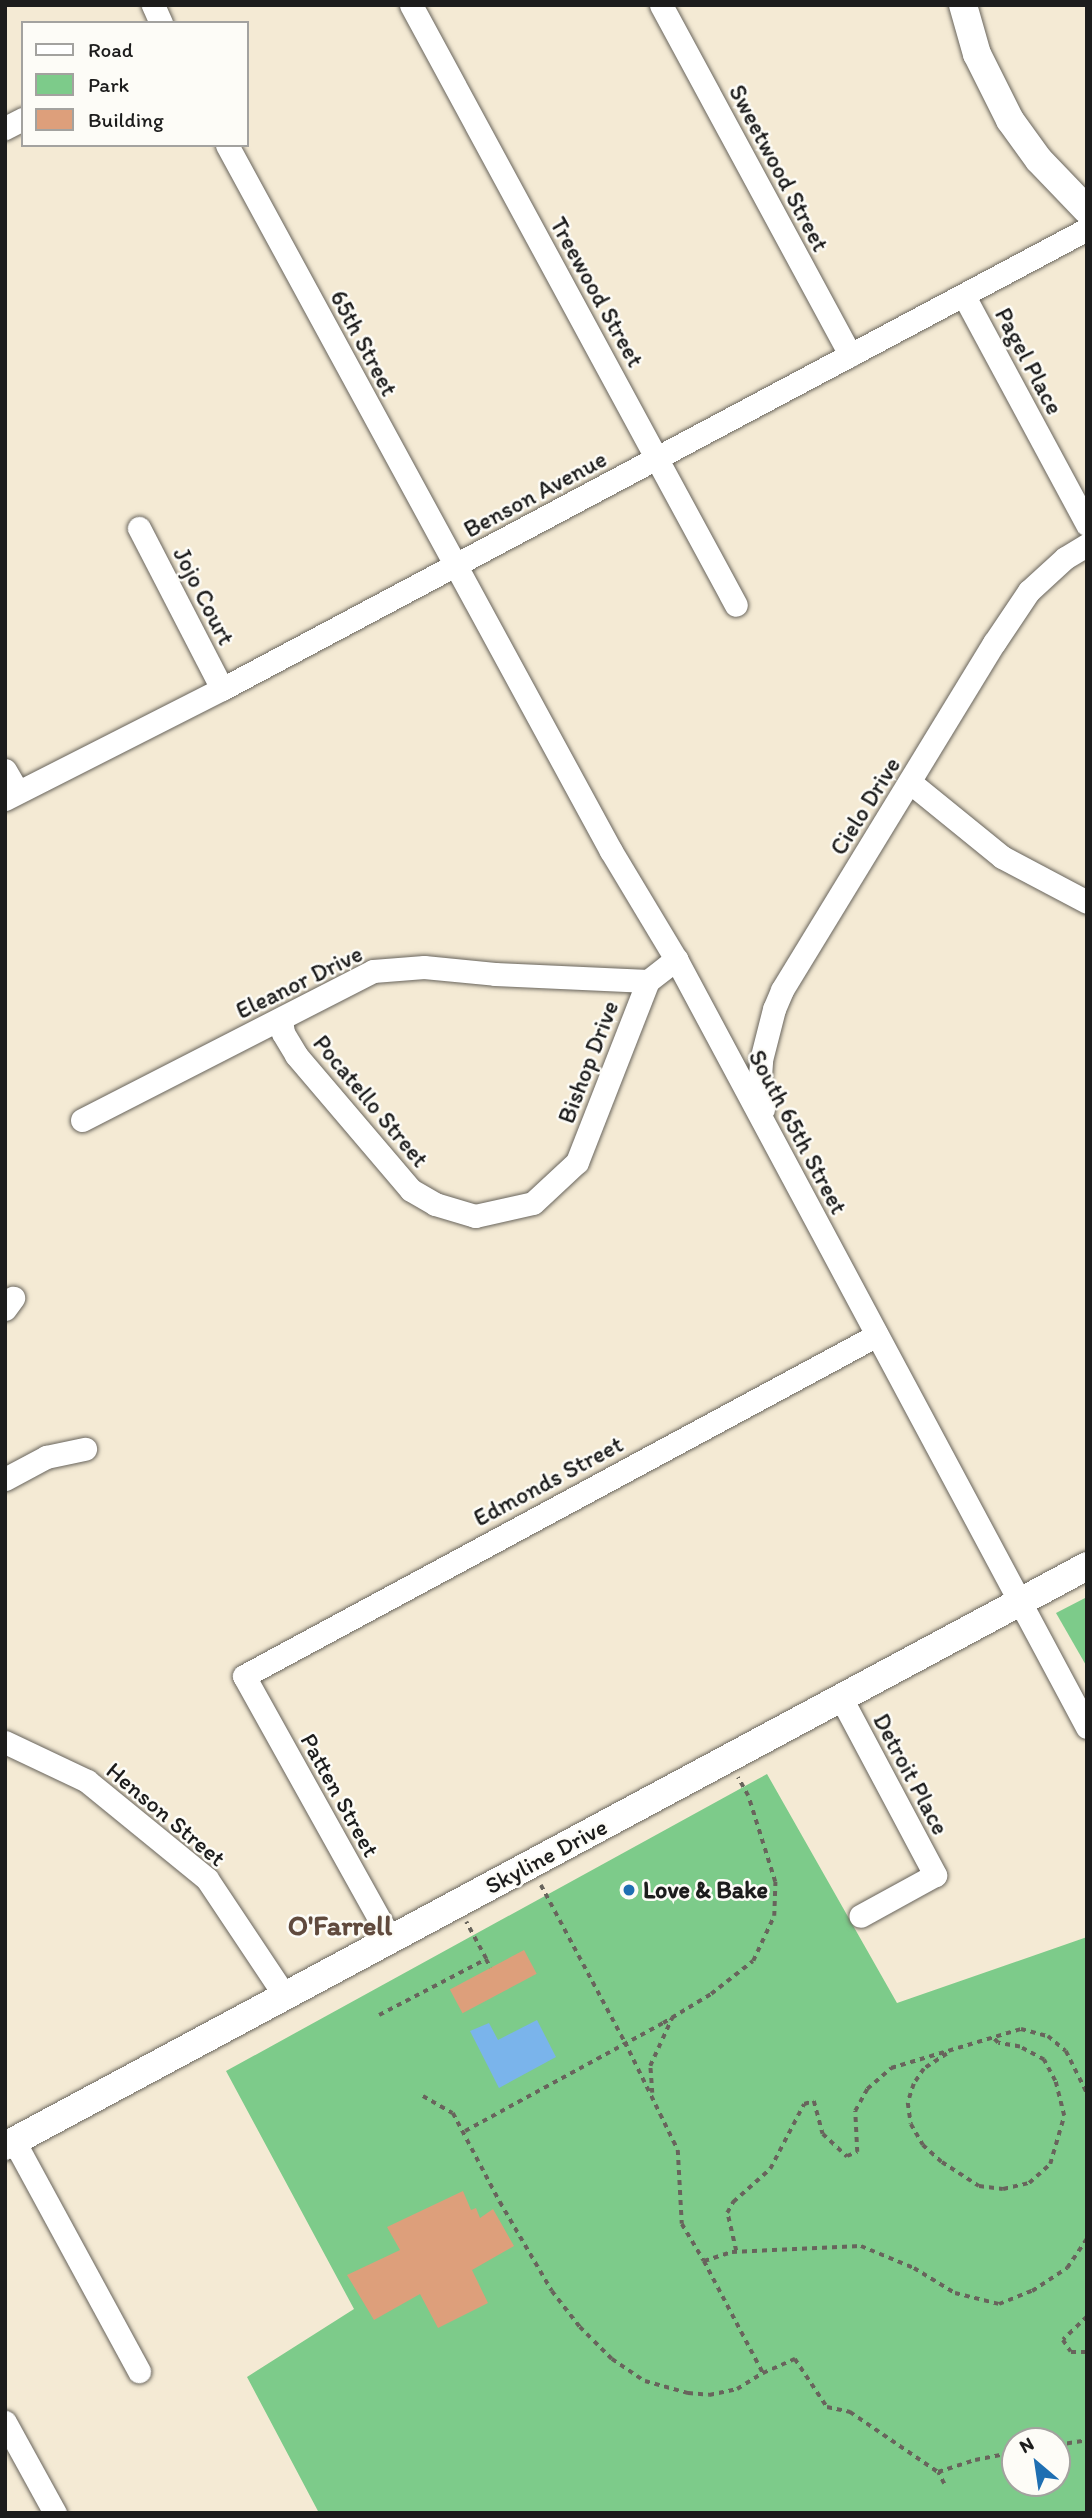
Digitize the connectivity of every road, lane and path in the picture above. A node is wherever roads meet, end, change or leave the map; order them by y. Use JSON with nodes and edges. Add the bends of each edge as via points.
{"nodes":[{"id":1,"x":153,"y":5,"type":"edge"},
{"id":2,"x":411,"y":5,"type":"edge"},
{"id":3,"x":661,"y":5,"type":"edge"},
{"id":4,"x":963,"y":5,"type":"edge"},
{"id":5,"x":161,"y":21,"type":"edge"},
{"id":6,"x":21,"y":120,"type":"edge"},
{"id":7,"x":5,"y":128,"type":"edge"},
{"id":8,"x":228,"y":147,"type":"edge"},
{"id":9,"x":1087,"y":210,"type":"edge"},
{"id":10,"x":1087,"y":229,"type":"edge"},
{"id":11,"x":964,"y":296,"type":"junction"},
{"id":12,"x":850,"y":355,"type":"junction"},
{"id":13,"x":657,"y":458,"type":"junction"},
{"id":14,"x":1087,"y":524,"type":"edge"},
{"id":15,"x":139,"y":528,"type":"dead end"},
{"id":16,"x":1087,"y":545,"type":"edge"},
{"id":17,"x":455,"y":566,"type":"junction"},
{"id":18,"x":736,"y":605,"type":"dead end"},
{"id":19,"x":222,"y":689,"type":"junction"},
{"id":20,"x":5,"y":770,"type":"edge"},
{"id":21,"x":911,"y":783,"type":"junction"},
{"id":22,"x":11,"y":795,"type":"edge"},
{"id":23,"x":1087,"y":902,"type":"edge"},
{"id":24,"x":676,"y":959,"type":"junction"},
{"id":25,"x":648,"y":981,"type":"junction"},
{"id":26,"x":281,"y":1020,"type":"junction"},
{"id":27,"x":82,"y":1121,"type":"dead end"},
{"id":28,"x":768,"y":1129,"type":"junction"},
{"id":29,"x":475,"y":1216,"type":"joint"},
{"id":30,"x":877,"y":1335,"type":"junction"},
{"id":31,"x":85,"y":1449,"type":"dead end"},
{"id":32,"x":5,"y":1479,"type":"edge"},
{"id":33,"x":1087,"y":1566,"type":"edge"},
{"id":34,"x":1019,"y":1602,"type":"junction"},
{"id":35,"x":244,"y":1676,"type":"joint"},
{"id":36,"x":840,"y":1696,"type":"junction"},
{"id":37,"x":1087,"y":1727,"type":"edge"},
{"id":38,"x":5,"y":1742,"type":"edge"},
{"id":39,"x":727,"y":1757,"type":"junction"},
{"id":40,"x":530,"y":1864,"type":"junction"},
{"id":41,"x":457,"y":1904,"type":"junction"},
{"id":42,"x":860,"y":1916,"type":"dead end"},
{"id":43,"x":391,"y":1940,"type":"junction"},
{"id":44,"x":486,"y":1959,"type":"junction"},
{"id":45,"x":491,"y":1968,"type":"dead end"},
{"id":46,"x":285,"y":1996,"type":"junction"},
{"id":47,"x":379,"y":2015,"type":"dead end"},
{"id":48,"x":673,"y":2017,"type":"junction"},
{"id":49,"x":993,"y":2037,"type":"junction"},
{"id":50,"x":625,"y":2042,"type":"junction"},
{"id":51,"x":951,"y":2050,"type":"junction"},
{"id":52,"x":1087,"y":2093,"type":"edge"},
{"id":53,"x":652,"y":2095,"type":"junction"},
{"id":54,"x":423,"y":2096,"type":"dead end"},
{"id":55,"x":465,"y":2131,"type":"junction"},
{"id":56,"x":10,"y":2144,"type":"edge"},
{"id":57,"x":1087,"y":2238,"type":"edge"},
{"id":58,"x":736,"y":2251,"type":"junction"},
{"id":59,"x":704,"y":2261,"type":"junction"},
{"id":60,"x":1087,"y":2317,"type":"edge"},
{"id":61,"x":1087,"y":2352,"type":"edge"},
{"id":62,"x":139,"y":2371,"type":"dead end"},
{"id":63,"x":763,"y":2374,"type":"junction"},
{"id":64,"x":8,"y":2436,"type":"edge"},
{"id":65,"x":1001,"y":2455,"type":"edge"},
{"id":66,"x":938,"y":2472,"type":"junction"},
{"id":67,"x":944,"y":2484,"type":"dead end"},
{"id":68,"x":55,"y":2513,"type":"edge"}],
"edges":[{"from":1,"to":5,"type":"street"},
{"from":2,"to":13,"type":"street","name":"Treewood Street"},
{"from":3,"to":12,"type":"street","name":"Sweetwood Street"},
{"from":4,"to":9,"type":"main road","via":[[976,54],[1010,120],[1039,160]]},
{"from":6,"to":7,"type":"street"},
{"from":8,"to":17,"type":"street","name":"65th Street"},
{"from":10,"to":11,"type":"street","name":"Benson Avenue"},
{"from":11,"to":12,"type":"street","name":"Benson Avenue"},
{"from":11,"to":14,"type":"street","name":"Pagel Place"},
{"from":12,"to":13,"type":"street","name":"Benson Avenue"},
{"from":13,"to":17,"type":"street","name":"Benson Avenue"},
{"from":13,"to":18,"type":"street","name":"Treewood Street"},
{"from":15,"to":19,"type":"street","name":"Jojo Court"},
{"from":16,"to":21,"type":"street","name":"Cielo Drive","via":[[1029,592]]},
{"from":17,"to":19,"type":"street","name":"Benson Avenue"},
{"from":17,"to":24,"type":"street","name":"South 65th Street","via":[[611,851]]},
{"from":19,"to":22,"type":"street","name":"Benson Avenue"},
{"from":20,"to":22,"type":"street"},
{"from":21,"to":23,"type":"street","via":[[1002,857]]},
{"from":21,"to":28,"type":"street","name":"Cielo Drive","via":[[774,1009],[761,1060],[760,1091]]},
{"from":24,"to":25,"type":"street"},
{"from":24,"to":28,"type":"street","name":"South 65th Street"},
{"from":25,"to":26,"type":"street","name":"Eleanor Drive","via":[[424,967],[373,971]]},
{"from":25,"to":29,"type":"street","name":"Bishop Drive","via":[[577,1162],[533,1203]]},
{"from":26,"to":27,"type":"street","name":"Eleanor Drive"},
{"from":26,"to":29,"type":"street","name":"Pocatello Street","via":[[296,1055],[411,1189],[435,1204]]},
{"from":28,"to":30,"type":"street","name":"South 65th Street"},
{"from":30,"to":34,"type":"street","name":"South 65th Street"},
{"from":30,"to":35,"type":"street","name":"Edmonds Street"},
{"from":31,"to":32,"type":"street","via":[[46,1457]]},
{"from":33,"to":34,"type":"main road","name":"Skyline Drive"},
{"from":34,"to":36,"type":"main road","name":"Skyline Drive"},
{"from":34,"to":37,"type":"street","name":"South 65th Street"},
{"from":35,"to":43,"type":"street","name":"Patten Street"},
{"from":36,"to":39,"type":"main road","name":"Skyline Drive"},
{"from":36,"to":42,"type":"street","name":"Detroit Place","via":[[935,1875]]},
{"from":38,"to":46,"type":"street","name":"Henson Street","via":[[86,1780],[207,1879]]},
{"from":39,"to":40,"type":"main road","name":"Skyline Drive"},
{"from":39,"to":48,"type":"path","via":[[748,1796],[775,1882],[774,1916],[753,1961]]},
{"from":40,"to":41,"type":"main road","name":"Skyline Drive"},
{"from":40,"to":50,"type":"path"},
{"from":41,"to":43,"type":"main road","name":"Skyline Drive"},
{"from":41,"to":44,"type":"path"},
{"from":43,"to":46,"type":"main road","name":"Skyline Drive"},
{"from":44,"to":45,"type":"path"},
{"from":44,"to":47,"type":"path"},
{"from":46,"to":56,"type":"main road","name":"Skyline Drive"},
{"from":48,"to":50,"type":"path"},
{"from":48,"to":53,"type":"path","via":[[650,2066]]},
{"from":49,"to":51,"type":"path"},
{"from":49,"to":51,"type":"path","via":[[1044,2060],[1055,2081],[1063,2116],[1051,2164],[1029,2183],[1003,2189],[979,2186],[923,2145],[911,2124],[908,2103],[924,2069]]},
{"from":49,"to":52,"type":"path","via":[[1021,2029],[1048,2036],[1066,2051]]},
{"from":50,"to":53,"type":"path"},
{"from":50,"to":55,"type":"path"},
{"from":51,"to":58,"type":"path","via":[[891,2068],[867,2089],[855,2111],[857,2152],[847,2156],[823,2134],[814,2101],[804,2104],[770,2169],[727,2213]]},
{"from":53,"to":59,"type":"path","via":[[678,2150],[682,2224]]},
{"from":54,"to":55,"type":"path","via":[[453,2113]]},
{"from":55,"to":63,"type":"path","via":[[552,2291],[612,2360],[645,2381],[699,2395],[737,2389]]},
{"from":56,"to":62,"type":"street"},
{"from":57,"to":58,"type":"path","via":[[1067,2268],[1032,2291],[999,2304],[955,2293],[914,2268],[861,2246]]},
{"from":58,"to":59,"type":"path"},
{"from":59,"to":63,"type":"path"},
{"from":60,"to":61,"type":"path","via":[[1063,2340],[1071,2353]]},
{"from":63,"to":66,"type":"path","via":[[795,2359],[827,2407],[850,2412]]},
{"from":64,"to":68,"type":"street"},
{"from":65,"to":66,"type":"path"},
{"from":66,"to":67,"type":"path"}]}
